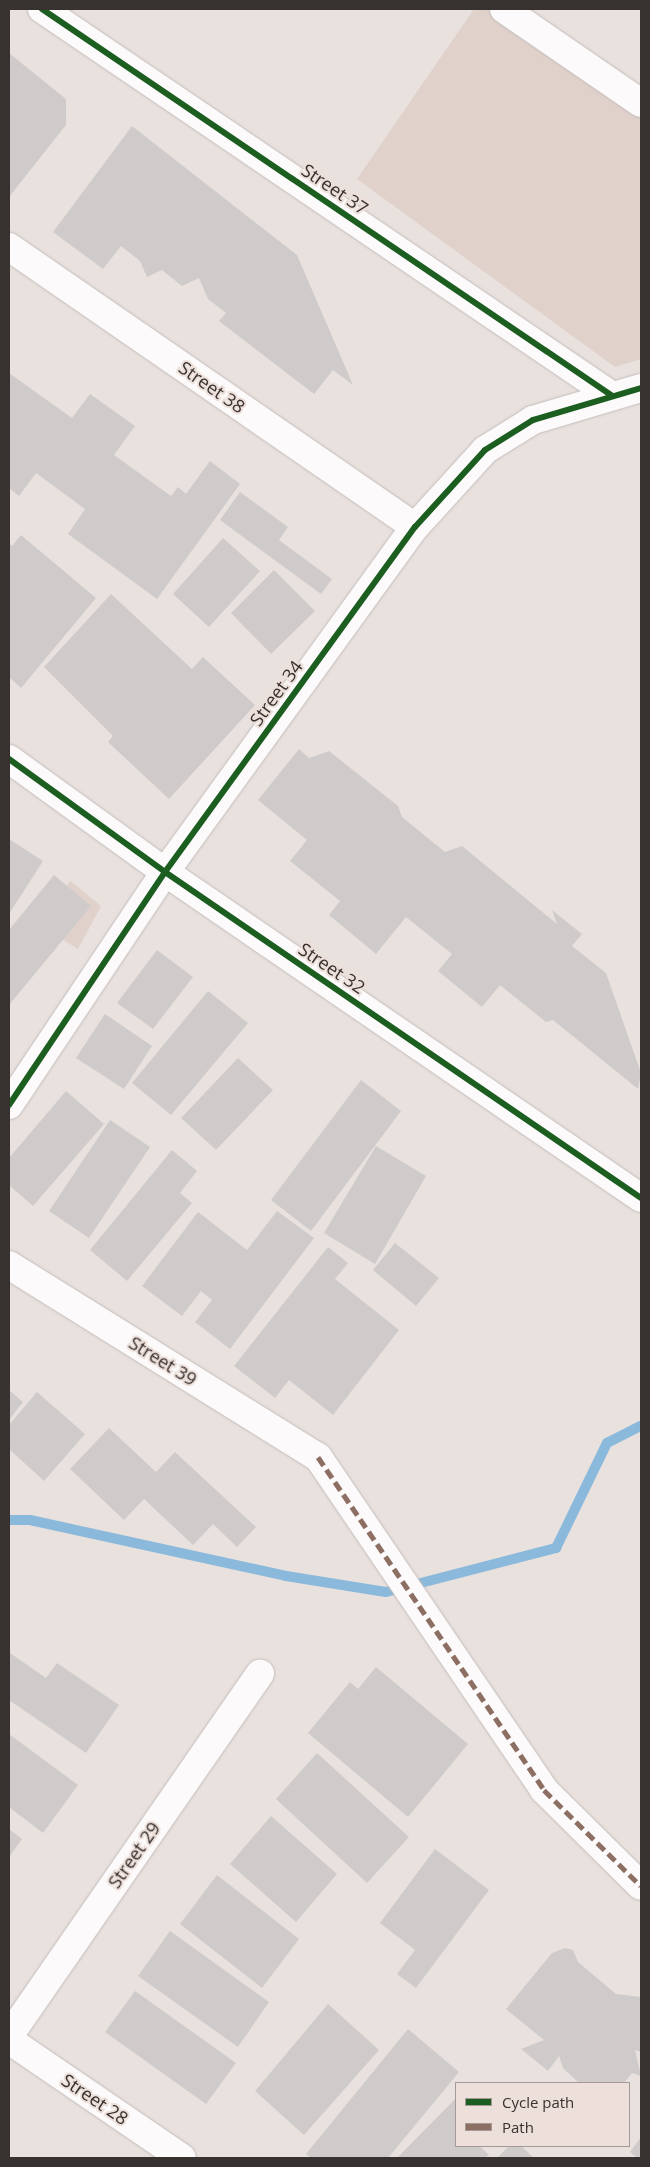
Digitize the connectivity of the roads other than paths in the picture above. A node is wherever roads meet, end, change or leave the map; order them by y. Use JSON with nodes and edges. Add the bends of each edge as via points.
{"nodes":[{"id":1,"x":42,"y":9,"type":"edge"},
{"id":2,"x":504,"y":9,"type":"edge"},
{"id":3,"x":641,"y":103,"type":"edge"},
{"id":4,"x":9,"y":247,"type":"edge"},
{"id":5,"x":641,"y":388,"type":"edge"},
{"id":6,"x":611,"y":395,"type":"junction"},
{"id":7,"x":415,"y":527,"type":"junction"},
{"id":8,"x":9,"y":760,"type":"edge"},
{"id":9,"x":165,"y":872,"type":"junction"},
{"id":10,"x":9,"y":1105,"type":"edge"},
{"id":11,"x":641,"y":1198,"type":"edge"},
{"id":12,"x":9,"y":1264,"type":"edge"},
{"id":13,"x":260,"y":1673,"type":"dead end"},
{"id":14,"x":641,"y":1886,"type":"edge"},
{"id":15,"x":9,"y":2038,"type":"edge"},
{"id":16,"x":182,"y":2158,"type":"edge"}],
"edges":[{"from":1,"to":6,"type":"street","name":"Street 37"},
{"from":2,"to":3,"type":"street"},
{"from":4,"to":7,"type":"street","name":"Street 38"},
{"from":5,"to":6,"type":"street","name":"Street 34"},
{"from":6,"to":7,"type":"street","name":"Street 34","via":[[533,420],[485,450]]},
{"from":7,"to":9,"type":"street","name":"Street 34"},
{"from":8,"to":9,"type":"street","name":"Street 32"},
{"from":9,"to":10,"type":"street","name":"Street 34"},
{"from":9,"to":11,"type":"street","name":"Street 32"},
{"from":12,"to":14,"type":"street","name":"Street 39","via":[[318,1457],[544,1790]]},
{"from":13,"to":15,"type":"street","name":"Street 29"},
{"from":15,"to":16,"type":"street","name":"Street 28"}]}
